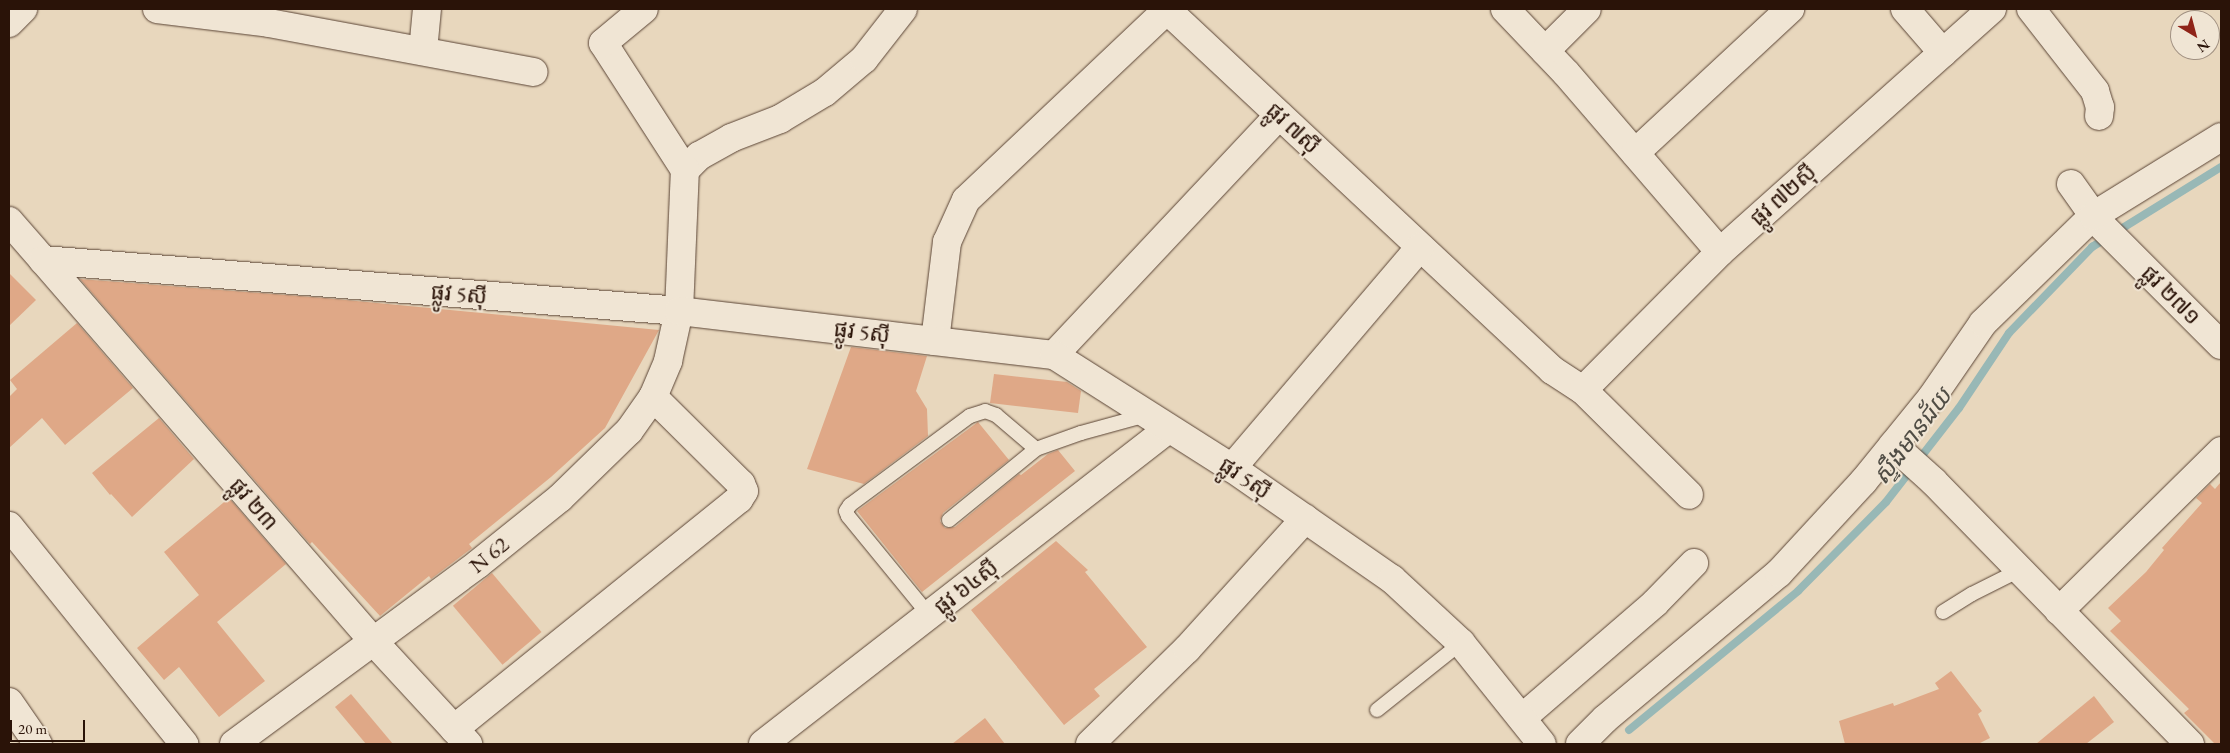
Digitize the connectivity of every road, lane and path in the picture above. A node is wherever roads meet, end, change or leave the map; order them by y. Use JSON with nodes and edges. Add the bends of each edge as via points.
{"nodes":[{"id":1,"x":23,"y":9,"type":"edge"},
{"id":2,"x":157,"y":9,"type":"edge"},
{"id":3,"x":427,"y":9,"type":"edge"},
{"id":4,"x":644,"y":9,"type":"edge"},
{"id":5,"x":903,"y":9,"type":"edge"},
{"id":6,"x":1505,"y":9,"type":"edge"},
{"id":7,"x":1587,"y":9,"type":"edge"},
{"id":8,"x":1790,"y":9,"type":"edge"},
{"id":9,"x":1905,"y":9,"type":"edge"},
{"id":10,"x":1992,"y":9,"type":"edge"},
{"id":11,"x":2031,"y":9,"type":"edge"},
{"id":12,"x":1167,"y":10,"type":"edge"},
{"id":13,"x":9,"y":23,"type":"edge"},
{"id":14,"x":1545,"y":51,"type":"junction"},
{"id":15,"x":423,"y":52,"type":"junction"},
{"id":16,"x":1943,"y":53,"type":"junction"},
{"id":17,"x":534,"y":72,"type":"dead end"},
{"id":18,"x":1279,"y":116,"type":"junction"},
{"id":19,"x":2099,"y":116,"type":"dead end"},
{"id":20,"x":2221,"y":137,"type":"edge"},
{"id":21,"x":1635,"y":153,"type":"junction"},
{"id":22,"x":685,"y":170,"type":"junction"},
{"id":23,"x":2071,"y":184,"type":"dead end"},
{"id":24,"x":2096,"y":219,"type":"junction"},
{"id":25,"x":9,"y":221,"type":"edge"},
{"id":26,"x":1420,"y":247,"type":"junction"},
{"id":27,"x":1720,"y":252,"type":"junction"},
{"id":28,"x":43,"y":260,"type":"junction"},
{"id":29,"x":678,"y":311,"type":"junction"},
{"id":30,"x":935,"y":341,"type":"junction"},
{"id":31,"x":2221,"y":345,"type":"edge"},
{"id":32,"x":1054,"y":355,"type":"junction"},
{"id":33,"x":1582,"y":390,"type":"junction"},
{"id":34,"x":653,"y":397,"type":"junction"},
{"id":35,"x":1158,"y":422,"type":"junction"},
{"id":36,"x":1036,"y":449,"type":"junction"},
{"id":37,"x":2221,"y":451,"type":"edge"},
{"id":38,"x":1907,"y":458,"type":"junction"},
{"id":39,"x":1232,"y":468,"type":"junction"},
{"id":40,"x":1689,"y":495,"type":"dead end"},
{"id":41,"x":1305,"y":519,"type":"junction"},
{"id":42,"x":949,"y":520,"type":"dead end"},
{"id":43,"x":9,"y":526,"type":"edge"},
{"id":44,"x":1694,"y":563,"type":"dead end"},
{"id":45,"x":2020,"y":570,"type":"junction"},
{"id":46,"x":2059,"y":611,"type":"junction"},
{"id":47,"x":1943,"y":612,"type":"dead end"},
{"id":48,"x":929,"y":615,"type":"junction"},
{"id":49,"x":374,"y":642,"type":"junction"},
{"id":50,"x":1461,"y":643,"type":"junction"},
{"id":51,"x":9,"y":702,"type":"edge"},
{"id":52,"x":1377,"y":710,"type":"dead end"},
{"id":53,"x":1522,"y":718,"type":"junction"},
{"id":54,"x":461,"y":736,"type":"edge"},
{"id":55,"x":38,"y":744,"type":"edge"},
{"id":56,"x":184,"y":744,"type":"edge"},
{"id":57,"x":234,"y":744,"type":"edge"},
{"id":58,"x":763,"y":744,"type":"edge"},
{"id":59,"x":1090,"y":744,"type":"edge"},
{"id":60,"x":1542,"y":744,"type":"edge"},
{"id":61,"x":1580,"y":744,"type":"edge"},
{"id":62,"x":2190,"y":744,"type":"edge"}],
"edges":[{"from":1,"to":13,"type":"street"},
{"from":2,"to":15,"type":"street","via":[[269,23]]},
{"from":3,"to":15,"type":"street"},
{"from":4,"to":22,"type":"street","via":[[603,43]]},
{"from":5,"to":22,"type":"street","via":[[864,58],[825,92],[780,120],[732,138],[699,156]]},
{"from":6,"to":14,"type":"street"},
{"from":7,"to":14,"type":"street"},
{"from":8,"to":21,"type":"street"},
{"from":9,"to":16,"type":"street"},
{"from":10,"to":16,"type":"street","name":"ផ្លូវ ៧២ស៊ី"},
{"from":11,"to":19,"type":"street","via":[[2095,91]]},
{"from":12,"to":18,"type":"street","name":"ផ្លូវ ៧ស៊ី"},
{"from":12,"to":30,"type":"street","via":[[966,200],[947,242]]},
{"from":14,"to":21,"type":"street"},
{"from":15,"to":17,"type":"street"},
{"from":16,"to":27,"type":"street","name":"ផ្លូវ ៧២ស៊ី"},
{"from":18,"to":26,"type":"street","name":"ផ្លូវ ៧ស៊ី"},
{"from":18,"to":32,"type":"street"},
{"from":20,"to":24,"type":"street"},
{"from":21,"to":27,"type":"street"},
{"from":22,"to":29,"type":"street","name":"N 62"},
{"from":23,"to":24,"type":"street","name":"ផ្លូវ ២៧១"},
{"from":24,"to":31,"type":"street","name":"ផ្លូវ ២៧១"},
{"from":24,"to":38,"type":"street","via":[[1983,323],[1932,397]]},
{"from":25,"to":28,"type":"street","name":"ផ្លូវ ២៣"},
{"from":26,"to":33,"type":"street","name":"ផ្លូវ ៧ស៊ី","via":[[1552,370]]},
{"from":26,"to":39,"type":"street"},
{"from":27,"to":33,"type":"street","name":"ផ្លូវ ៧២ស៊ី"},
{"from":28,"to":29,"type":"street","name":"ផ្លូវ 5ស៊ី"},
{"from":28,"to":49,"type":"street","name":"ផ្លូវ ២៣"},
{"from":29,"to":30,"type":"street","name":"ផ្លូវ 5ស៊ី"},
{"from":29,"to":34,"type":"street","name":"N 62","via":[[668,362]]},
{"from":30,"to":32,"type":"street","name":"ផ្លូវ 5ស៊ី"},
{"from":32,"to":35,"type":"street","name":"ផ្លូវ 5ស៊ី"},
{"from":33,"to":40,"type":"street","name":"ផ្លូវ ៧ស៊ី"},
{"from":34,"to":49,"type":"street","name":"N 62","via":[[629,431],[560,498]]},
{"from":34,"to":54,"type":"street","via":[[741,484],[744,491],[739,499]]},
{"from":35,"to":36,"type":"lane","via":[[1080,433]]},
{"from":35,"to":39,"type":"street","name":"ផ្លូវ 5ស៊ី"},
{"from":35,"to":48,"type":"street","name":"ផ្លូវ ៦៤ស៊ី"},
{"from":36,"to":42,"type":"lane"},
{"from":36,"to":48,"type":"lane","via":[[996,415],[985,412],[970,416],[846,511]]},
{"from":37,"to":46,"type":"street"},
{"from":38,"to":45,"type":"street"},
{"from":38,"to":61,"type":"street","via":[[1863,482],[1779,573],[1605,719]]},
{"from":39,"to":41,"type":"street","name":"ផ្លូវ 5ស៊ី"},
{"from":41,"to":50,"type":"street","name":"ផ្លូវ 5ស៊ី","via":[[1392,579]]},
{"from":41,"to":59,"type":"street","via":[[1187,649]]},
{"from":43,"to":56,"type":"street"},
{"from":44,"to":53,"type":"street","via":[[1655,603]]},
{"from":45,"to":46,"type":"street"},
{"from":45,"to":47,"type":"lane"},
{"from":46,"to":62,"type":"street"},
{"from":48,"to":58,"type":"street","name":"ផ្លូវ ៦៤ស៊ី"},
{"from":49,"to":54,"type":"street","name":"ផ្លូវ ២៣"},
{"from":49,"to":57,"type":"street","name":"N 62"},
{"from":50,"to":52,"type":"lane"},
{"from":50,"to":53,"type":"street","name":"ផ្លូវ 5ស៊ី"},
{"from":51,"to":55,"type":"street"},
{"from":53,"to":60,"type":"street","name":"ផ្លូវ 5ស៊ី"}]}
